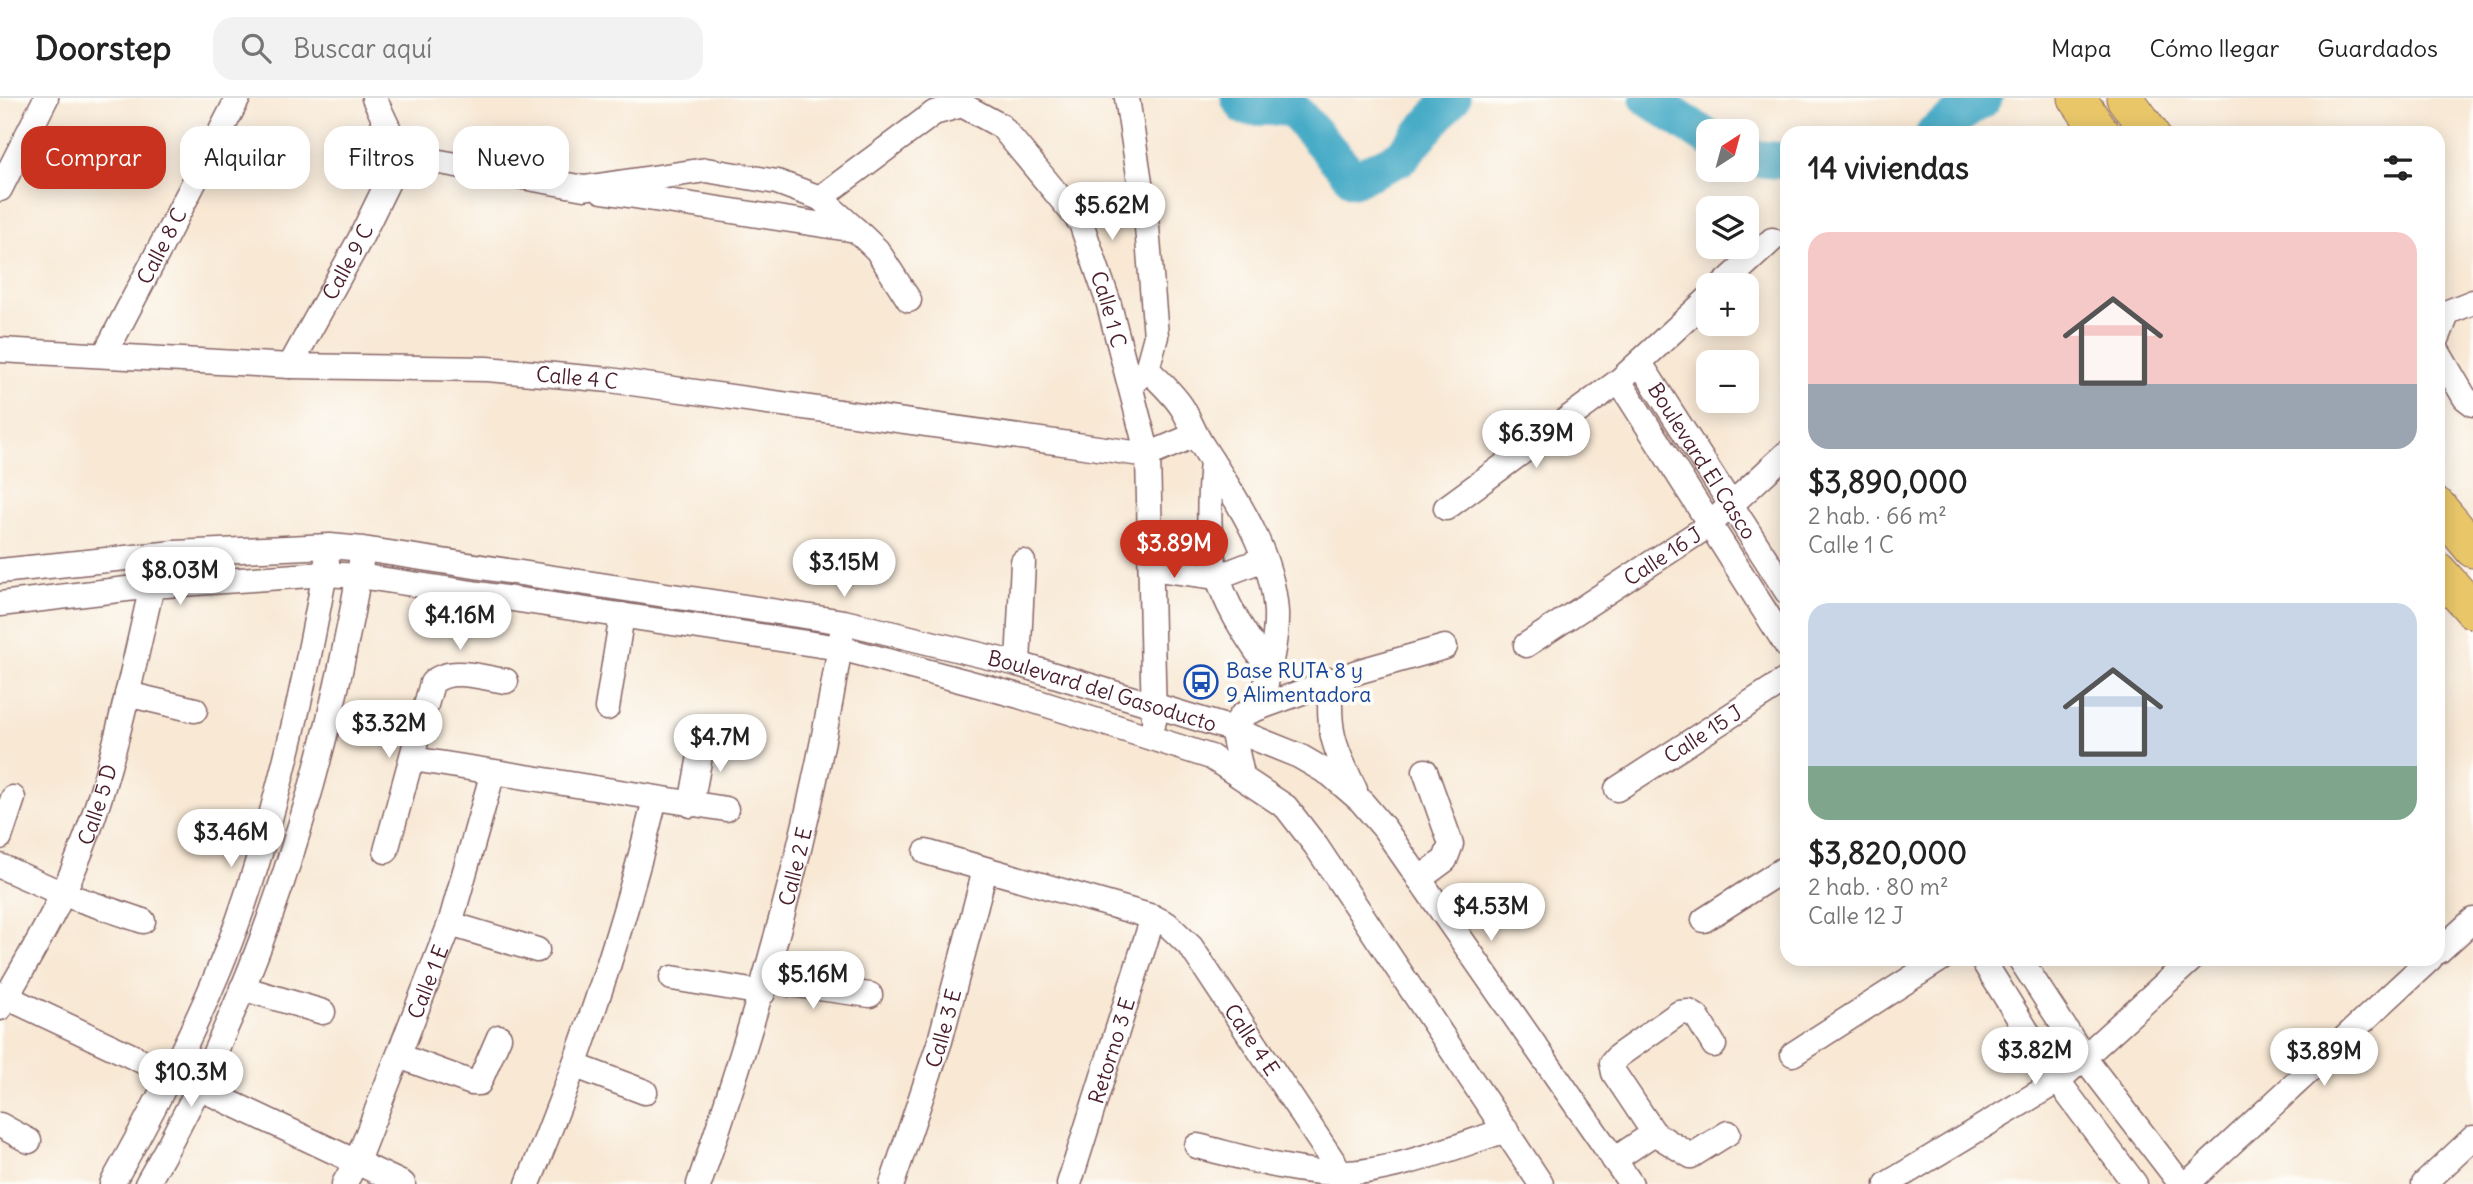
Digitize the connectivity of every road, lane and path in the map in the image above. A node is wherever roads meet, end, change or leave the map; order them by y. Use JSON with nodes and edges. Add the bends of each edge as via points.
{"nodes":[{"id":1,"x":46,"y":98,"type":"edge"},
{"id":2,"x":238,"y":98,"type":"edge"},
{"id":3,"x":374,"y":98,"type":"edge"},
{"id":4,"x":1126,"y":98,"type":"edge"},
{"id":5,"x":2077,"y":98,"type":"edge"},
{"id":6,"x":387,"y":126,"type":"edge"},
{"id":7,"x":2096,"y":126,"type":"edge"},
{"id":8,"x":439,"y":162,"type":"edge"},
{"id":9,"x":584,"y":188,"type":"junction"},
{"id":10,"x":0,"y":189,"type":"edge"},
{"id":11,"x":384,"y":189,"type":"edge"},
{"id":12,"x":820,"y":198,"type":"junction"},
{"id":13,"x":856,"y":230,"type":"junction"},
{"id":14,"x":1772,"y":240,"type":"dead end"},
{"id":15,"x":1736,"y":273,"type":"edge"},
{"id":16,"x":909,"y":300,"type":"dead end"},
{"id":17,"x":2473,"y":302,"type":"edge"},
{"id":18,"x":1696,"y":310,"type":"edge"},
{"id":19,"x":2445,"y":320,"type":"edge"},
{"id":20,"x":0,"y":350,"type":"edge"},
{"id":21,"x":104,"y":354,"type":"junction"},
{"id":22,"x":1640,"y":363,"type":"junction"},
{"id":23,"x":2445,"y":364,"type":"edge"},
{"id":24,"x":290,"y":366,"type":"junction"},
{"id":25,"x":1147,"y":369,"type":"junction"},
{"id":26,"x":1619,"y":381,"type":"junction"},
{"id":27,"x":1129,"y":387,"type":"junction"},
{"id":28,"x":2473,"y":404,"type":"edge"},
{"id":29,"x":1195,"y":435,"type":"junction"},
{"id":30,"x":1148,"y":455,"type":"junction"},
{"id":31,"x":1780,"y":460,"type":"edge"},
{"id":32,"x":1212,"y":461,"type":"junction"},
{"id":33,"x":1730,"y":506,"type":"junction"},
{"id":34,"x":1446,"y":508,"type":"dead end"},
{"id":35,"x":2445,"y":515,"type":"edge"},
{"id":36,"x":1708,"y":526,"type":"junction"},
{"id":37,"x":330,"y":546,"type":"junction"},
{"id":38,"x":363,"y":549,"type":"junction"},
{"id":39,"x":2473,"y":549,"type":"edge"},
{"id":40,"x":1264,"y":559,"type":"junction"},
{"id":41,"x":1023,"y":562,"type":"dead end"},
{"id":42,"x":1151,"y":568,"type":"junction"},
{"id":43,"x":0,"y":571,"type":"edge"},
{"id":44,"x":325,"y":574,"type":"junction"},
{"id":45,"x":359,"y":576,"type":"junction"},
{"id":46,"x":1217,"y":577,"type":"junction"},
{"id":47,"x":2445,"y":579,"type":"edge"},
{"id":48,"x":1780,"y":581,"type":"edge"},
{"id":49,"x":152,"y":586,"type":"junction"},
{"id":50,"x":0,"y":604,"type":"edge"},
{"id":51,"x":2473,"y":610,"type":"edge"},
{"id":52,"x":622,"y":615,"type":"junction"},
{"id":53,"x":844,"y":622,"type":"junction"},
{"id":54,"x":1780,"y":635,"type":"edge"},
{"id":55,"x":1526,"y":645,"type":"dead end"},
{"id":56,"x":1445,"y":647,"type":"dead end"},
{"id":57,"x":840,"y":648,"type":"junction"},
{"id":58,"x":1018,"y":664,"type":"junction"},
{"id":59,"x":1269,"y":669,"type":"junction"},
{"id":60,"x":1331,"y":680,"type":"junction"},
{"id":61,"x":506,"y":681,"type":"dead end"},
{"id":62,"x":1780,"y":684,"type":"edge"},
{"id":63,"x":127,"y":694,"type":"junction"},
{"id":64,"x":1156,"y":706,"type":"junction"},
{"id":65,"x":1261,"y":707,"type":"junction"},
{"id":66,"x":607,"y":708,"type":"dead end"},
{"id":67,"x":195,"y":710,"type":"dead end"},
{"id":68,"x":1233,"y":729,"type":"junction"},
{"id":69,"x":705,"y":734,"type":"dead end"},
{"id":70,"x":1153,"y":737,"type":"junction"},
{"id":71,"x":413,"y":759,"type":"junction"},
{"id":72,"x":1425,"y":771,"type":"dead end"},
{"id":73,"x":493,"y":772,"type":"junction"},
{"id":74,"x":1242,"y":775,"type":"junction"},
{"id":75,"x":1617,"y":789,"type":"dead end"},
{"id":76,"x":13,"y":798,"type":"dead end"},
{"id":77,"x":655,"y":799,"type":"junction"},
{"id":78,"x":1361,"y":801,"type":"junction"},
{"id":79,"x":691,"y":804,"type":"junction"},
{"id":80,"x":726,"y":809,"type":"dead end"},
{"id":81,"x":0,"y":837,"type":"edge"},
{"id":82,"x":386,"y":852,"type":"dead end"},
{"id":83,"x":926,"y":852,"type":"dead end"},
{"id":84,"x":0,"y":866,"type":"edge"},
{"id":85,"x":985,"y":870,"type":"junction"},
{"id":86,"x":1780,"y":871,"type":"edge"},
{"id":87,"x":1419,"y":879,"type":"junction"},
{"id":88,"x":62,"y":894,"type":"junction"},
{"id":89,"x":1153,"y":916,"type":"junction"},
{"id":90,"x":1703,"y":920,"type":"dead end"},
{"id":91,"x":2473,"y":920,"type":"edge"},
{"id":92,"x":143,"y":921,"type":"dead end"},
{"id":93,"x":450,"y":924,"type":"junction"},
{"id":94,"x":2445,"y":946,"type":"edge"},
{"id":95,"x":537,"y":950,"type":"dead end"},
{"id":96,"x":1930,"y":966,"type":"edge"},
{"id":97,"x":1986,"y":966,"type":"edge"},
{"id":98,"x":2025,"y":966,"type":"edge"},
{"id":99,"x":2185,"y":966,"type":"edge"},
{"id":100,"x":2422,"y":966,"type":"edge"},
{"id":101,"x":672,"y":978,"type":"dead end"},
{"id":102,"x":765,"y":984,"type":"junction"},
{"id":103,"x":242,"y":988,"type":"junction"},
{"id":104,"x":870,"y":995,"type":"dead end"},
{"id":105,"x":2,"y":1000,"type":"edge"},
{"id":106,"x":323,"y":1012,"type":"dead end"},
{"id":107,"x":499,"y":1037,"type":"dead end"},
{"id":108,"x":1714,"y":1045,"type":"dead end"},
{"id":109,"x":1793,"y":1054,"type":"dead end"},
{"id":110,"x":399,"y":1056,"type":"junction"},
{"id":111,"x":2085,"y":1059,"type":"junction"},
{"id":112,"x":576,"y":1066,"type":"junction"},
{"id":113,"x":170,"y":1074,"type":"junction"},
{"id":114,"x":2050,"y":1086,"type":"junction"},
{"id":115,"x":199,"y":1087,"type":"junction"},
{"id":116,"x":645,"y":1092,"type":"dead end"},
{"id":117,"x":0,"y":1125,"type":"edge"},
{"id":118,"x":1506,"y":1130,"type":"junction"},
{"id":119,"x":1654,"y":1133,"type":"junction"},
{"id":120,"x":1728,"y":1133,"type":"dead end"},
{"id":121,"x":2473,"y":1138,"type":"edge"},
{"id":122,"x":29,"y":1141,"type":"dead end"},
{"id":123,"x":1197,"y":1146,"type":"dead end"},
{"id":124,"x":1614,"y":1160,"type":"junction"},
{"id":125,"x":357,"y":1161,"type":"junction"},
{"id":126,"x":1341,"y":1173,"type":"junction"},
{"id":127,"x":112,"y":1184,"type":"edge"},
{"id":128,"x":147,"y":1184,"type":"edge"},
{"id":129,"x":344,"y":1184,"type":"edge"},
{"id":130,"x":403,"y":1184,"type":"edge"},
{"id":131,"x":528,"y":1184,"type":"edge"},
{"id":132,"x":699,"y":1184,"type":"edge"},
{"id":133,"x":892,"y":1184,"type":"edge"},
{"id":134,"x":1069,"y":1184,"type":"edge"},
{"id":135,"x":1541,"y":1184,"type":"edge"},
{"id":136,"x":1631,"y":1184,"type":"edge"},
{"id":137,"x":1887,"y":1184,"type":"edge"},
{"id":138,"x":2135,"y":1184,"type":"edge"},
{"id":139,"x":2181,"y":1184,"type":"edge"},
{"id":140,"x":2186,"y":1184,"type":"edge"},
{"id":141,"x":2424,"y":1184,"type":"edge"}],
"edges":[{"from":1,"to":10,"type":"street"},
{"from":2,"to":21,"type":"street","name":"Calle 8 C"},
{"from":3,"to":6,"type":"street"},
{"from":4,"to":25,"type":"street","via":[[1147,227],[1156,335]]},
{"from":5,"to":7,"type":"highway"},
{"from":8,"to":9,"type":"street"},
{"from":9,"to":12,"type":"street","via":[[706,170],[777,182]]},
{"from":9,"to":13,"type":"street"},
{"from":11,"to":24,"type":"street","name":"Calle 9 C"},
{"from":12,"to":13,"type":"street"},
{"from":12,"to":27,"type":"street","name":"Calle 1 C","via":[[934,113],[962,105],[1001,126],[1081,223],[1108,300]]},
{"from":13,"to":16,"type":"street","via":[[885,261]]},
{"from":14,"to":15,"type":"street"},
{"from":17,"to":19,"type":"street","via":[[2448,312]]},
{"from":18,"to":22,"type":"street"},
{"from":20,"to":21,"type":"street","name":"Calle 4 C"},
{"from":21,"to":24,"type":"street","name":"Calle 4 C"},
{"from":22,"to":26,"type":"street"},
{"from":22,"to":33,"type":"street","name":"Boulevard El Casco"},
{"from":23,"to":28,"type":"street"},
{"from":24,"to":30,"type":"street","name":"Calle 4 C","via":[[487,369],[610,380]]},
{"from":25,"to":27,"type":"street"},
{"from":25,"to":29,"type":"street","via":[[1182,407]]},
{"from":26,"to":34,"type":"street"},
{"from":26,"to":36,"type":"street","name":"Boulevard El Casco"},
{"from":27,"to":30,"type":"street","name":"Calle 1 C"},
{"from":29,"to":30,"type":"street"},
{"from":29,"to":32,"type":"street"},
{"from":30,"to":42,"type":"street","name":"Calle 1 C"},
{"from":31,"to":33,"type":"street","name":"Calle 16 J"},
{"from":32,"to":40,"type":"street","via":[[1240,506]]},
{"from":32,"to":46,"type":"street","via":[[1207,522]]},
{"from":33,"to":36,"type":"street","name":"Calle 16 J"},
{"from":33,"to":48,"type":"street","name":"Boulevard El Casco"},
{"from":35,"to":39,"type":"highway"},
{"from":36,"to":54,"type":"street","name":"Boulevard El Casco"},
{"from":36,"to":55,"type":"street","name":"Calle 16 J"},
{"from":37,"to":38,"type":"street","name":"Boulevard del Gasoducto"},
{"from":37,"to":43,"type":"street","name":"Boulevard del Gasoducto","via":[[174,553]]},
{"from":37,"to":44,"type":"street"},
{"from":38,"to":45,"type":"street"},
{"from":38,"to":53,"type":"street","name":"Boulevard del Gasoducto"},
{"from":40,"to":46,"type":"street"},
{"from":40,"to":59,"type":"street","via":[[1276,612]]},
{"from":41,"to":58,"type":"street"},
{"from":42,"to":46,"type":"street"},
{"from":42,"to":64,"type":"street","name":"Calle 1 C"},
{"from":44,"to":45,"type":"street","name":"Boulevard del Gasoducto"},
{"from":44,"to":49,"type":"street","name":"Boulevard del Gasoducto"},
{"from":44,"to":113,"type":"street","via":[[291,744],[262,849],[211,989]]},
{"from":45,"to":52,"type":"street","name":"Boulevard del Gasoducto"},
{"from":45,"to":103,"type":"street","via":[[308,798]]},
{"from":46,"to":59,"type":"street","via":[[1228,608]]},
{"from":47,"to":51,"type":"highway"},
{"from":49,"to":50,"type":"street","name":"Boulevard del Gasoducto"},
{"from":49,"to":63,"type":"street","name":"Calle 5 D"},
{"from":52,"to":57,"type":"street","name":"Boulevard del Gasoducto"},
{"from":52,"to":66,"type":"street"},
{"from":53,"to":57,"type":"street","name":"Calle 2 E"},
{"from":53,"to":58,"type":"street","name":"Boulevard del Gasoducto"},
{"from":56,"to":60,"type":"street"},
{"from":57,"to":70,"type":"street","name":"Boulevard del Gasoducto"},
{"from":57,"to":102,"type":"street","name":"Calle 2 E","via":[[807,819]]},
{"from":58,"to":64,"type":"street","name":"Boulevard del Gasoducto"},
{"from":59,"to":65,"type":"street"},
{"from":60,"to":65,"type":"street"},
{"from":60,"to":78,"type":"street","via":[[1329,727]]},
{"from":61,"to":71,"type":"street","via":[[450,673],[440,676],[432,683]]},
{"from":62,"to":75,"type":"street","name":"Calle 15 J"},
{"from":63,"to":67,"type":"street"},
{"from":63,"to":88,"type":"street","name":"Calle 5 D","via":[[102,785]]},
{"from":64,"to":68,"type":"street","name":"Boulevard del Gasoducto"},
{"from":64,"to":70,"type":"street","name":"Calle 1 C"},
{"from":65,"to":68,"type":"street","via":[[1242,715]]},
{"from":68,"to":74,"type":"street"},
{"from":68,"to":78,"type":"street","name":"Boulevard del Gasoducto","via":[[1299,756]]},
{"from":69,"to":79,"type":"street"},
{"from":70,"to":74,"type":"street","name":"Boulevard del Gasoducto","via":[[1211,757]]},
{"from":71,"to":73,"type":"street"},
{"from":71,"to":82,"type":"street"},
{"from":72,"to":87,"type":"street","via":[[1451,845],[1445,860]]},
{"from":73,"to":77,"type":"street"},
{"from":73,"to":93,"type":"street","name":"Calle 1 E"},
{"from":74,"to":118,"type":"street","name":"Boulevard del Gasoducto","via":[[1286,807],[1316,846]]},
{"from":76,"to":81,"type":"street"},
{"from":77,"to":79,"type":"street"},
{"from":77,"to":112,"type":"street","via":[[631,899]]},
{"from":78,"to":87,"type":"street","name":"Boulevard del Gasoducto"},
{"from":79,"to":80,"type":"street"},
{"from":83,"to":85,"type":"street"},
{"from":84,"to":88,"type":"street"},
{"from":85,"to":89,"type":"street"},
{"from":85,"to":133,"type":"street","name":"Calle 3 E","via":[[940,1041]]},
{"from":86,"to":90,"type":"street"},
{"from":87,"to":124,"type":"street","name":"Boulevard del Gasoducto"},
{"from":88,"to":92,"type":"street"},
{"from":88,"to":105,"type":"street","name":"Calle 5 D"},
{"from":89,"to":126,"type":"street","name":"Calle 4 E","via":[[1191,947]]},
{"from":89,"to":134,"type":"street","name":"Retorno 3 E"},
{"from":91,"to":94,"type":"street"},
{"from":93,"to":95,"type":"street"},
{"from":93,"to":110,"type":"street","name":"Calle 1 E"},
{"from":96,"to":109,"type":"street"},
{"from":97,"to":114,"type":"street"},
{"from":98,"to":111,"type":"street"},
{"from":99,"to":111,"type":"street"},
{"from":100,"to":140,"type":"street"},
{"from":101,"to":102,"type":"street"},
{"from":102,"to":104,"type":"street"},
{"from":102,"to":132,"type":"street","name":"Calle 2 E"},
{"from":103,"to":106,"type":"street"},
{"from":103,"to":115,"type":"street"},
{"from":105,"to":113,"type":"street"},
{"from":107,"to":110,"type":"street","via":[[479,1083]]},
{"from":108,"to":119,"type":"street","via":[[1697,1017],[1679,1013],[1612,1063]]},
{"from":110,"to":125,"type":"street","name":"Calle 1 E"},
{"from":111,"to":114,"type":"street"},
{"from":111,"to":139,"type":"street"},
{"from":112,"to":116,"type":"street"},
{"from":112,"to":131,"type":"street"},
{"from":113,"to":115,"type":"street"},
{"from":113,"to":127,"type":"street"},
{"from":114,"to":137,"type":"street"},
{"from":114,"to":138,"type":"street"},
{"from":115,"to":125,"type":"street"},
{"from":115,"to":128,"type":"street"},
{"from":117,"to":122,"type":"street"},
{"from":118,"to":126,"type":"street","via":[[1437,1153]]},
{"from":118,"to":135,"type":"street","name":"Boulevard del Gasoducto"},
{"from":119,"to":120,"type":"street","via":[[1691,1156]]},
{"from":119,"to":124,"type":"street"},
{"from":121,"to":141,"type":"street"},
{"from":123,"to":126,"type":"street"},
{"from":124,"to":136,"type":"street","name":"Boulevard del Gasoducto"},
{"from":125,"to":129,"type":"street","name":"Calle 1 E"},
{"from":125,"to":130,"type":"street"}]}
